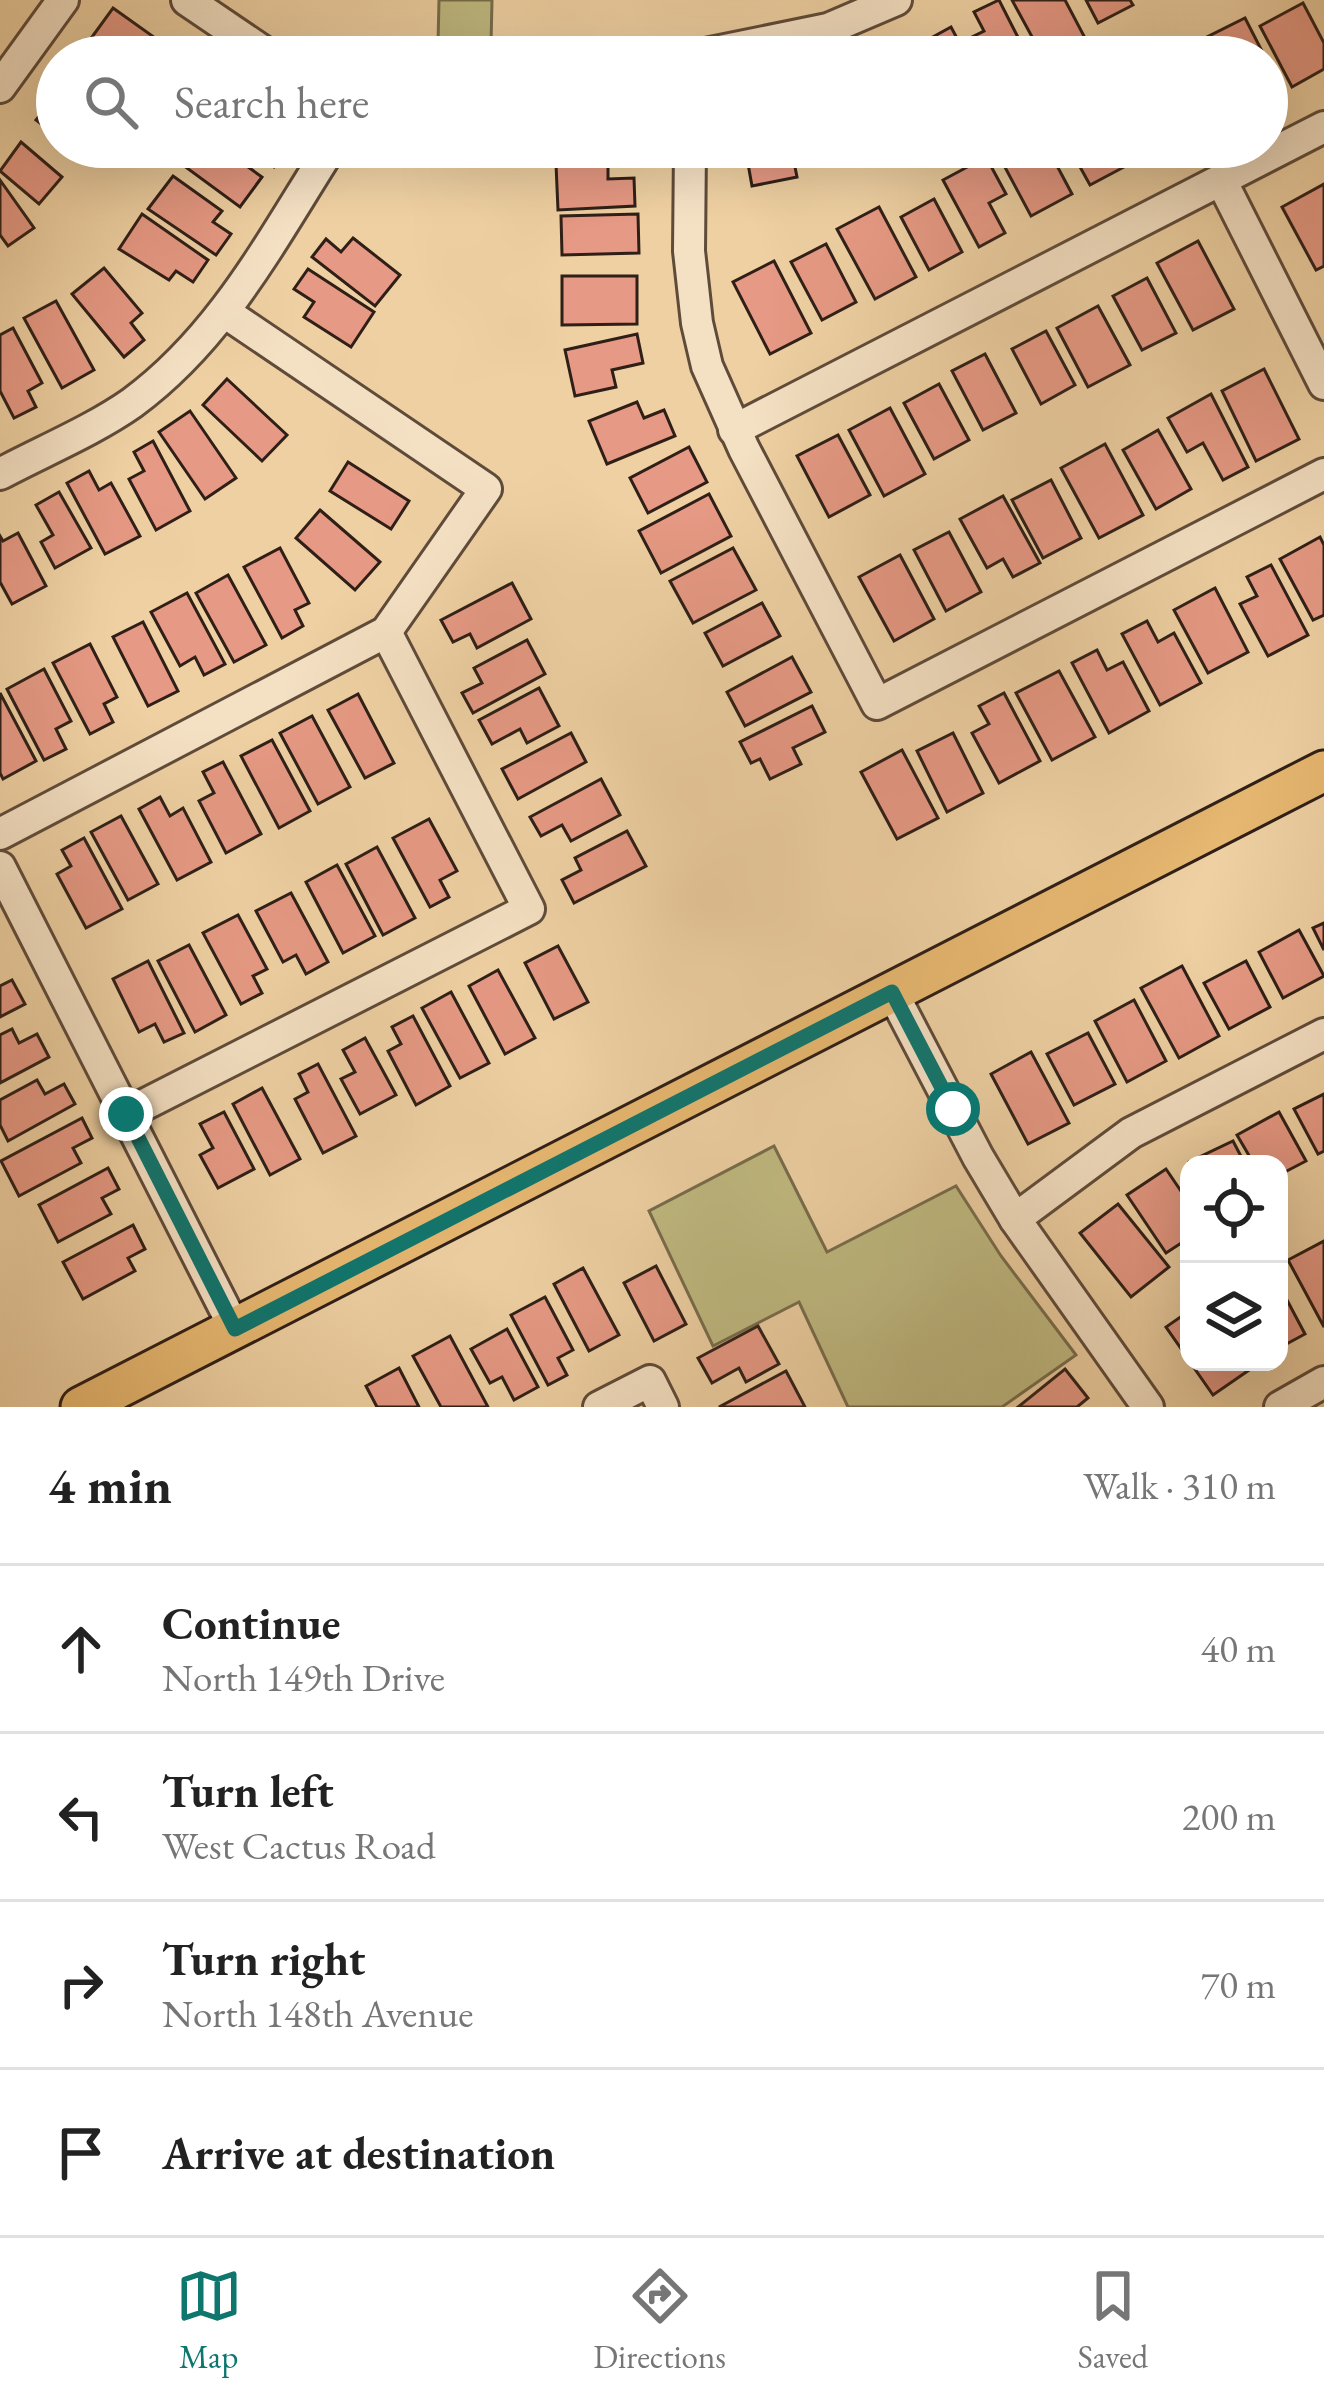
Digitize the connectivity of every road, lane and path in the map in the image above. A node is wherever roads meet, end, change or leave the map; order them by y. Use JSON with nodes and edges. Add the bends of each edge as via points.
{"nodes":[{"id":1,"x":63,"y":0,"type":"edge"},
{"id":2,"x":187,"y":0,"type":"edge"},
{"id":3,"x":896,"y":0,"type":"edge"},
{"id":4,"x":37,"y":36,"type":"edge"},
{"id":5,"x":240,"y":36,"type":"edge"},
{"id":6,"x":794,"y":36,"type":"edge"},
{"id":7,"x":36,"y":37,"type":"edge"},
{"id":8,"x":0,"y":87,"type":"edge"},
{"id":9,"x":1324,"y":128,"type":"edge"},
{"id":10,"x":1288,"y":146,"type":"edge"},
{"id":11,"x":318,"y":168,"type":"edge"},
{"id":12,"x":690,"y":168,"type":"edge"},
{"id":13,"x":1244,"y":168,"type":"edge"},
{"id":14,"x":1220,"y":180,"type":"junction"},
{"id":15,"x":226,"y":313,"type":"junction"},
{"id":16,"x":1324,"y":384,"type":"edge"},
{"id":17,"x":734,"y":430,"type":"junction"},
{"id":18,"x":0,"y":474,"type":"edge"},
{"id":19,"x":1324,"y":474,"type":"edge"},
{"id":20,"x":386,"y":632,"type":"junction"},
{"id":21,"x":1324,"y":771,"type":"edge"},
{"id":22,"x":0,"y":834,"type":"edge"},
{"id":23,"x":0,"y":867,"type":"edge"},
{"id":24,"x":892,"y":992,"type":"junction"},
{"id":25,"x":1324,"y":1034,"type":"edge"},
{"id":26,"x":126,"y":1114,"type":"junction"},
{"id":27,"x":1015,"y":1219,"type":"junction"},
{"id":28,"x":235,"y":1329,"type":"junction"},
{"id":29,"x":1324,"y":1382,"type":"edge"},
{"id":30,"x":657,"y":1394,"type":"edge"},
{"id":31,"x":81,"y":1407,"type":"edge"},
{"id":32,"x":599,"y":1407,"type":"edge"},
{"id":33,"x":1148,"y":1407,"type":"edge"},
{"id":34,"x":1280,"y":1407,"type":"edge"}],
"edges":[{"from":1,"to":4,"type":"street"},
{"from":2,"to":5,"type":"street"},
{"from":3,"to":6,"type":"street"},
{"from":7,"to":8,"type":"street"},
{"from":9,"to":10,"type":"street"},
{"from":11,"to":15,"type":"street"},
{"from":12,"to":17,"type":"street","via":[[697,323]]},
{"from":13,"to":14,"type":"street"},
{"from":14,"to":16,"type":"street"},
{"from":14,"to":17,"type":"street"},
{"from":15,"to":18,"type":"street","via":[[128,405]]},
{"from":15,"to":20,"type":"street","via":[[486,489]]},
{"from":17,"to":19,"type":"street","via":[[877,704]]},
{"from":20,"to":22,"type":"street"},
{"from":20,"to":26,"type":"street","via":[[529,909]]},
{"from":21,"to":24,"type":"main road"},
{"from":23,"to":26,"type":"street"},
{"from":24,"to":27,"type":"street"},
{"from":24,"to":28,"type":"main road"},
{"from":25,"to":27,"type":"street","via":[[1131,1132]]},
{"from":26,"to":28,"type":"street"},
{"from":27,"to":33,"type":"street"},
{"from":28,"to":31,"type":"main road"},
{"from":29,"to":34,"type":"street"},
{"from":30,"to":32,"type":"street"}]}
